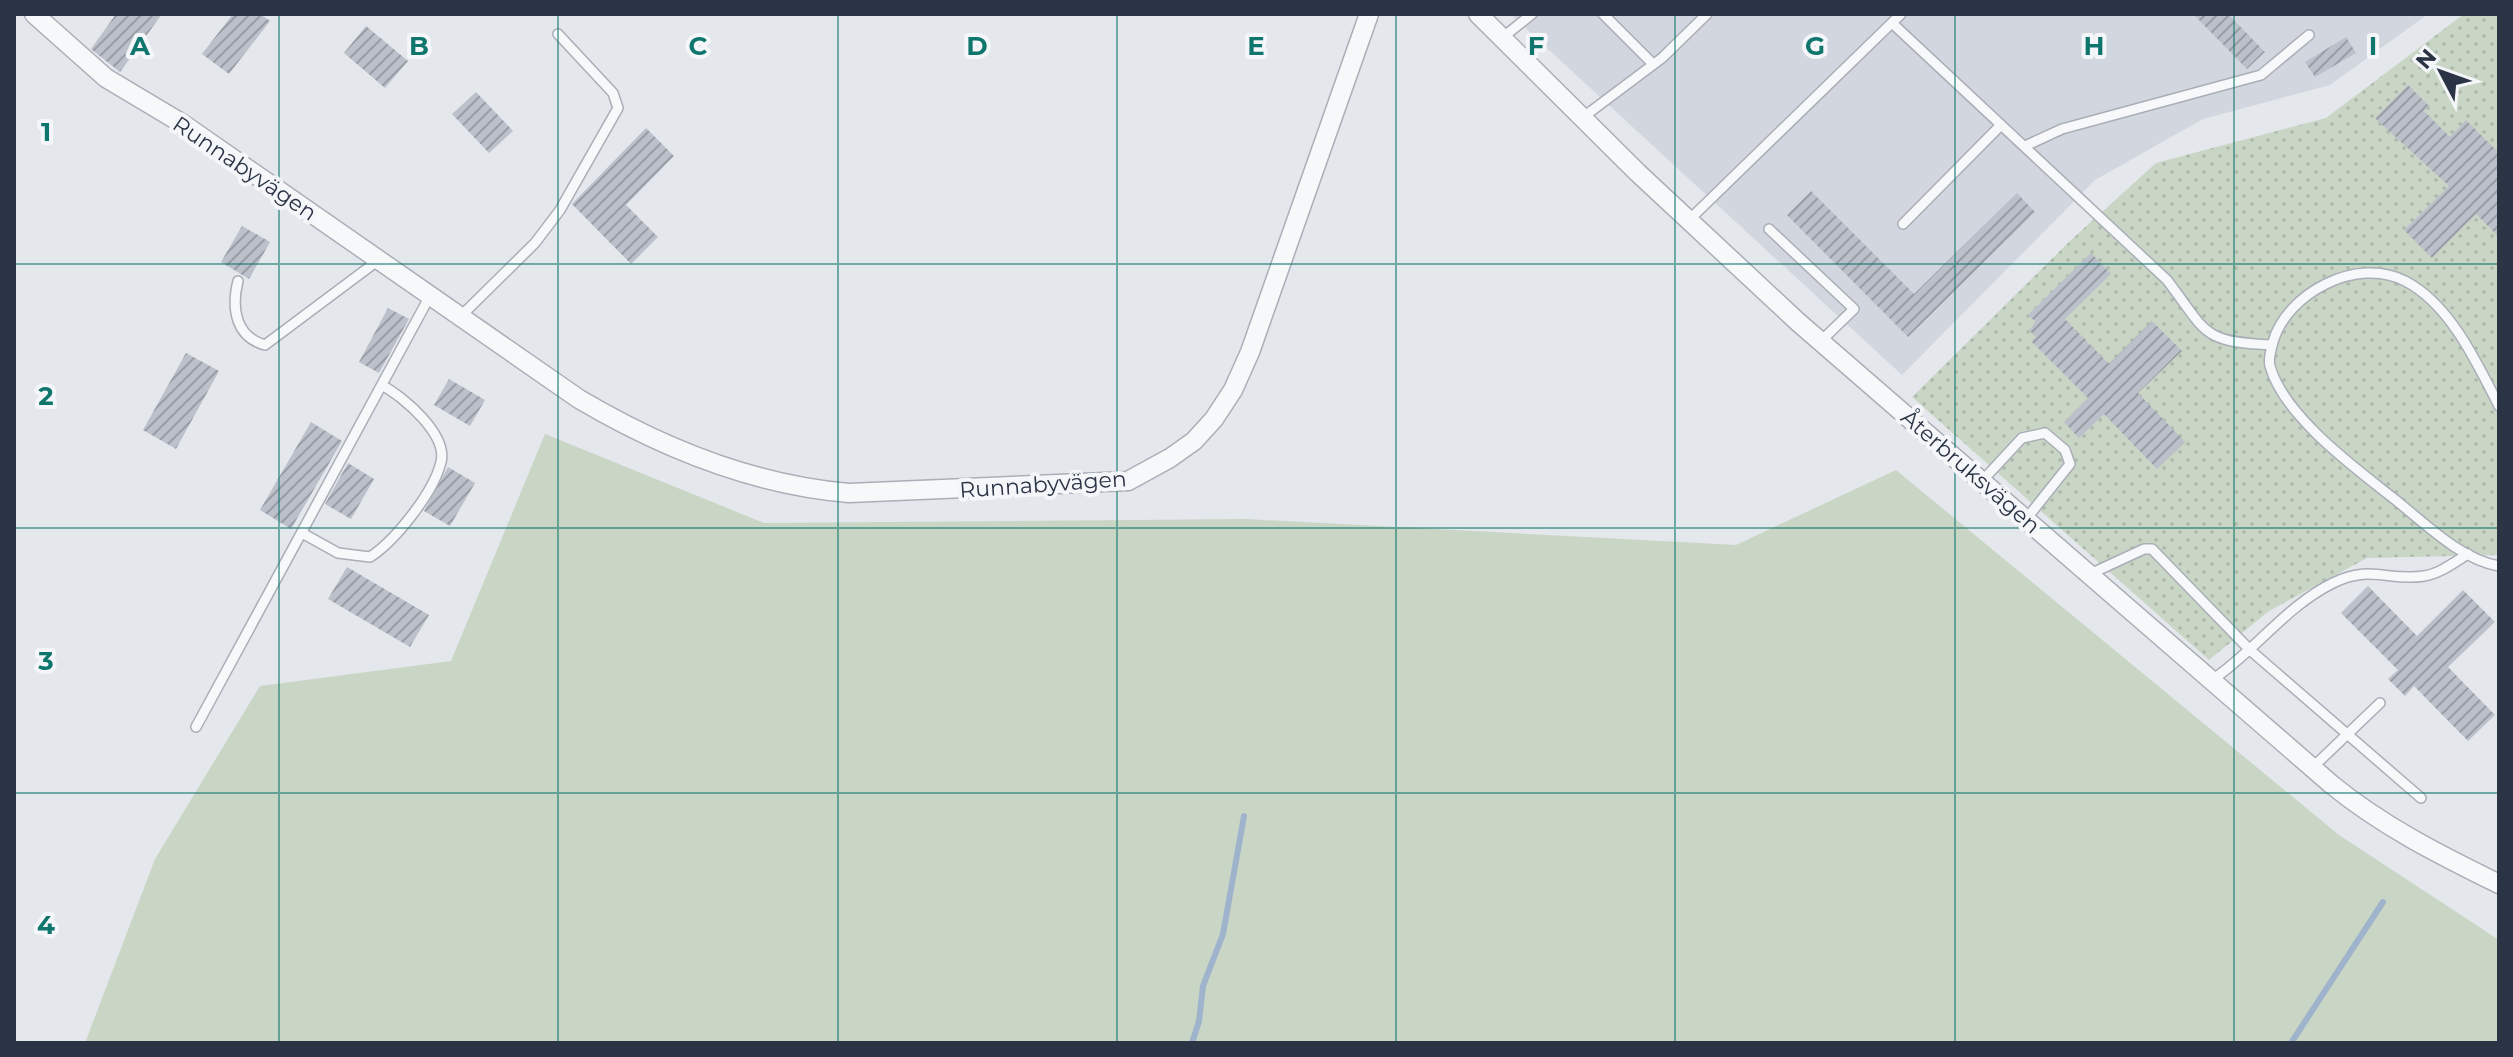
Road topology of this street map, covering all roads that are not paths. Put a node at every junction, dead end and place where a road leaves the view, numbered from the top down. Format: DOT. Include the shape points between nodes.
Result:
graph roads {
  1 [pos="34,14"];
  2 [pos="1369,14"];
  3 [pos="1478,14"];
  4 [pos="1532,14"];
  5 [pos="1603,14"];
  6 [pos="1707,14"];
  7 [pos="1901,14"];
  8 [pos="1892,23"];
  9 [pos="558,34"];
  10 [pos="2309,35"];
  11 [pos="1502,38"];
  12 [pos="1653,64"];
  13 [pos="1582,118"];
  14 [pos="2001,125"];
  15 [pos="2025,146"];
  16 [pos="1688,221"];
  17 [pos="1903,224"];
  18 [pos="1769,229"];
  19 [pos="380,259"];
  20 [pos="238,281"];
  21 [pos="431,294"];
  22 [pos="462,315"];
  23 [pos="1821,341"];
  24 [pos="2272,345"];
  25 [pos="383,386"];
  26 [pos="2499,406"];
  27 [pos="1983,480"];
  28 [pos="2027,518"];
  29 [pos="302,533"];
  30 [pos="2468,554"];
  31 [pos="2499,566"];
  32 [pos="2090,574"];
  33 [pos="2250,650"];
  34 [pos="2212,680"];
  35 [pos="2380,703"];
  36 [pos="196,727"];
  37 [pos="2347,734"];
  38 [pos="2312,768"];
  39 [pos="2421,798"];
  40 [pos="2499,884"];
  1 -- 19 [label="street, Runnabyvägen" via="106,78 183,124"];
  2 -- 22 [label="street, Runnabyvägen" via="1233,390 1194,441 1128,481 849,493 803,489 656,441 622,424"];
  3 -- 11 [label="street, Återbruksvägen"];
  4 -- 11 [label="lane"];
  5 -- 12 [label="lane"];
  6 -- 12 [label="lane"];
  7 -- 8 [label="lane"];
  8 -- 14 [label="lane"];
  8 -- 16 [label="lane"];
  9 -- 22 [label="lane" via="613,93 618,108 560,210 529,250"];
  10 -- 15 [label="lane" via="2261,75 2062,129"];
  11 -- 13 [label="street, Återbruksvägen"];
  12 -- 13 [label="lane"];
  13 -- 16 [label="street, Återbruksvägen"];
  14 -- 15 [label="lane"];
  14 -- 17 [label="lane"];
  15 -- 24 [label="lane" via="2167,280 2196,323 2236,344"];
  16 -- 23 [label="street, Återbruksvägen"];
  18 -- 23 [label="lane" via="1854,309"];
  19 -- 20 [label="lane" via="265,345 250,341 240,327 235,310"];
  19 -- 21 [label="street, Runnabyvägen"];
  21 -- 22 [label="street, Runnabyvägen"];
  21 -- 25 [label="lane"];
  23 -- 27 [label="street, Återbruksvägen"];
  24 -- 26 [label="lane" via="2278,325 2330,281 2377,273 2404,280 2427,296 2461,339"];
  24 -- 30 [label="lane" via="2269,365 2290,402 2319,436"];
  25 -- 29 [label="lane"];
  25 -- 29 [label="lane" via="409,402 440,452 441,462 414,512 370,557 338,553"];
  27 -- 28 [label="street, Återbruksvägen"];
  27 -- 28 [label="lane" via="2022,438 2045,433 2065,450 2070,464"];
  28 -- 32 [label="street, Återbruksvägen"];
  29 -- 36 [label="lane"];
  30 -- 31 [label="lane"];
  30 -- 33 [label="lane" via="2425,576 2373,571 2332,583"];
  32 -- 33 [label="lane" via="2152,549"];
  32 -- 34 [label="street, Återbruksvägen"];
  33 -- 34 [label="lane"];
  33 -- 37 [label="lane"];
  34 -- 38 [label="street, Återbruksvägen"];
  35 -- 37 [label="lane"];
  37 -- 38 [label="lane"];
  37 -- 39 [label="lane"];
  38 -- 40 [label="street, Återbruksvägen" via="2360,808"];
}
